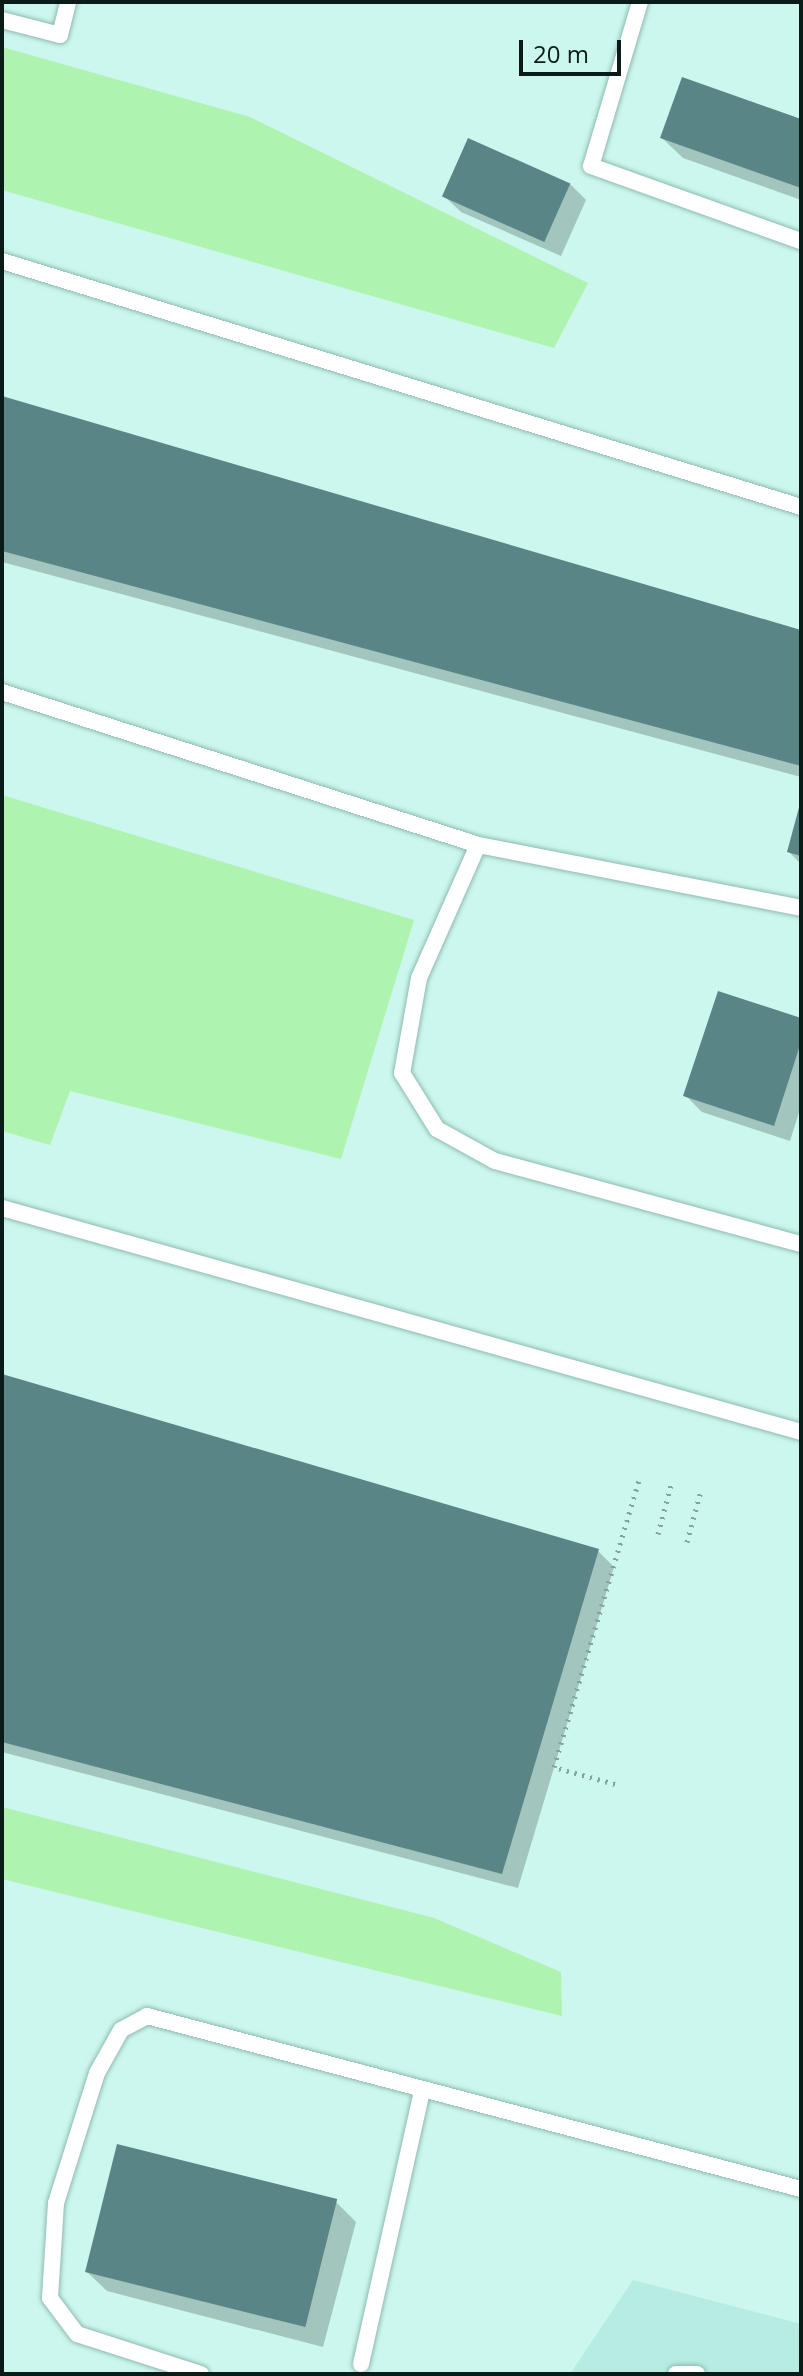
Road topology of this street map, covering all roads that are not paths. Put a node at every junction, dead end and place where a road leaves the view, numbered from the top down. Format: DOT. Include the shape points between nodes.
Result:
graph roads {
  1 [pos="68,2"];
  2 [pos="640,2"];
  3 [pos="2,20"];
  4 [pos="801,241"];
  5 [pos="2,261"];
  6 [pos="801,507"];
  7 [pos="2,692"];
  8 [pos="478,845"];
  9 [pos="801,908"];
  10 [pos="2,1208"];
  11 [pos="801,1244"];
  12 [pos="801,1432"];
  13 [pos="422,2090"];
  14 [pos="801,2189"];
  15 [pos="361,2364"];
  16 [pos="201,2374"];
  17 [pos="676,2374"];
  18 [pos="697,2374"];
  1 -- 3 [label="lane" via="60,35"];
  2 -- 4 [label="lane" via="591,166"];
  5 -- 6 [label="lane"];
  7 -- 8 [label="lane"];
  8 -- 9 [label="lane"];
  8 -- 11 [label="lane" via="419,978 402,1073 437,1129 495,1161"];
  10 -- 12 [label="lane"];
  13 -- 14 [label="lane"];
  13 -- 15 [label="lane"];
  13 -- 16 [label="lane" via="147,2016 121,2030 97,2073 56,2203 50,2298 77,2334"];
  17 -- 18 [label="lane"];
}
